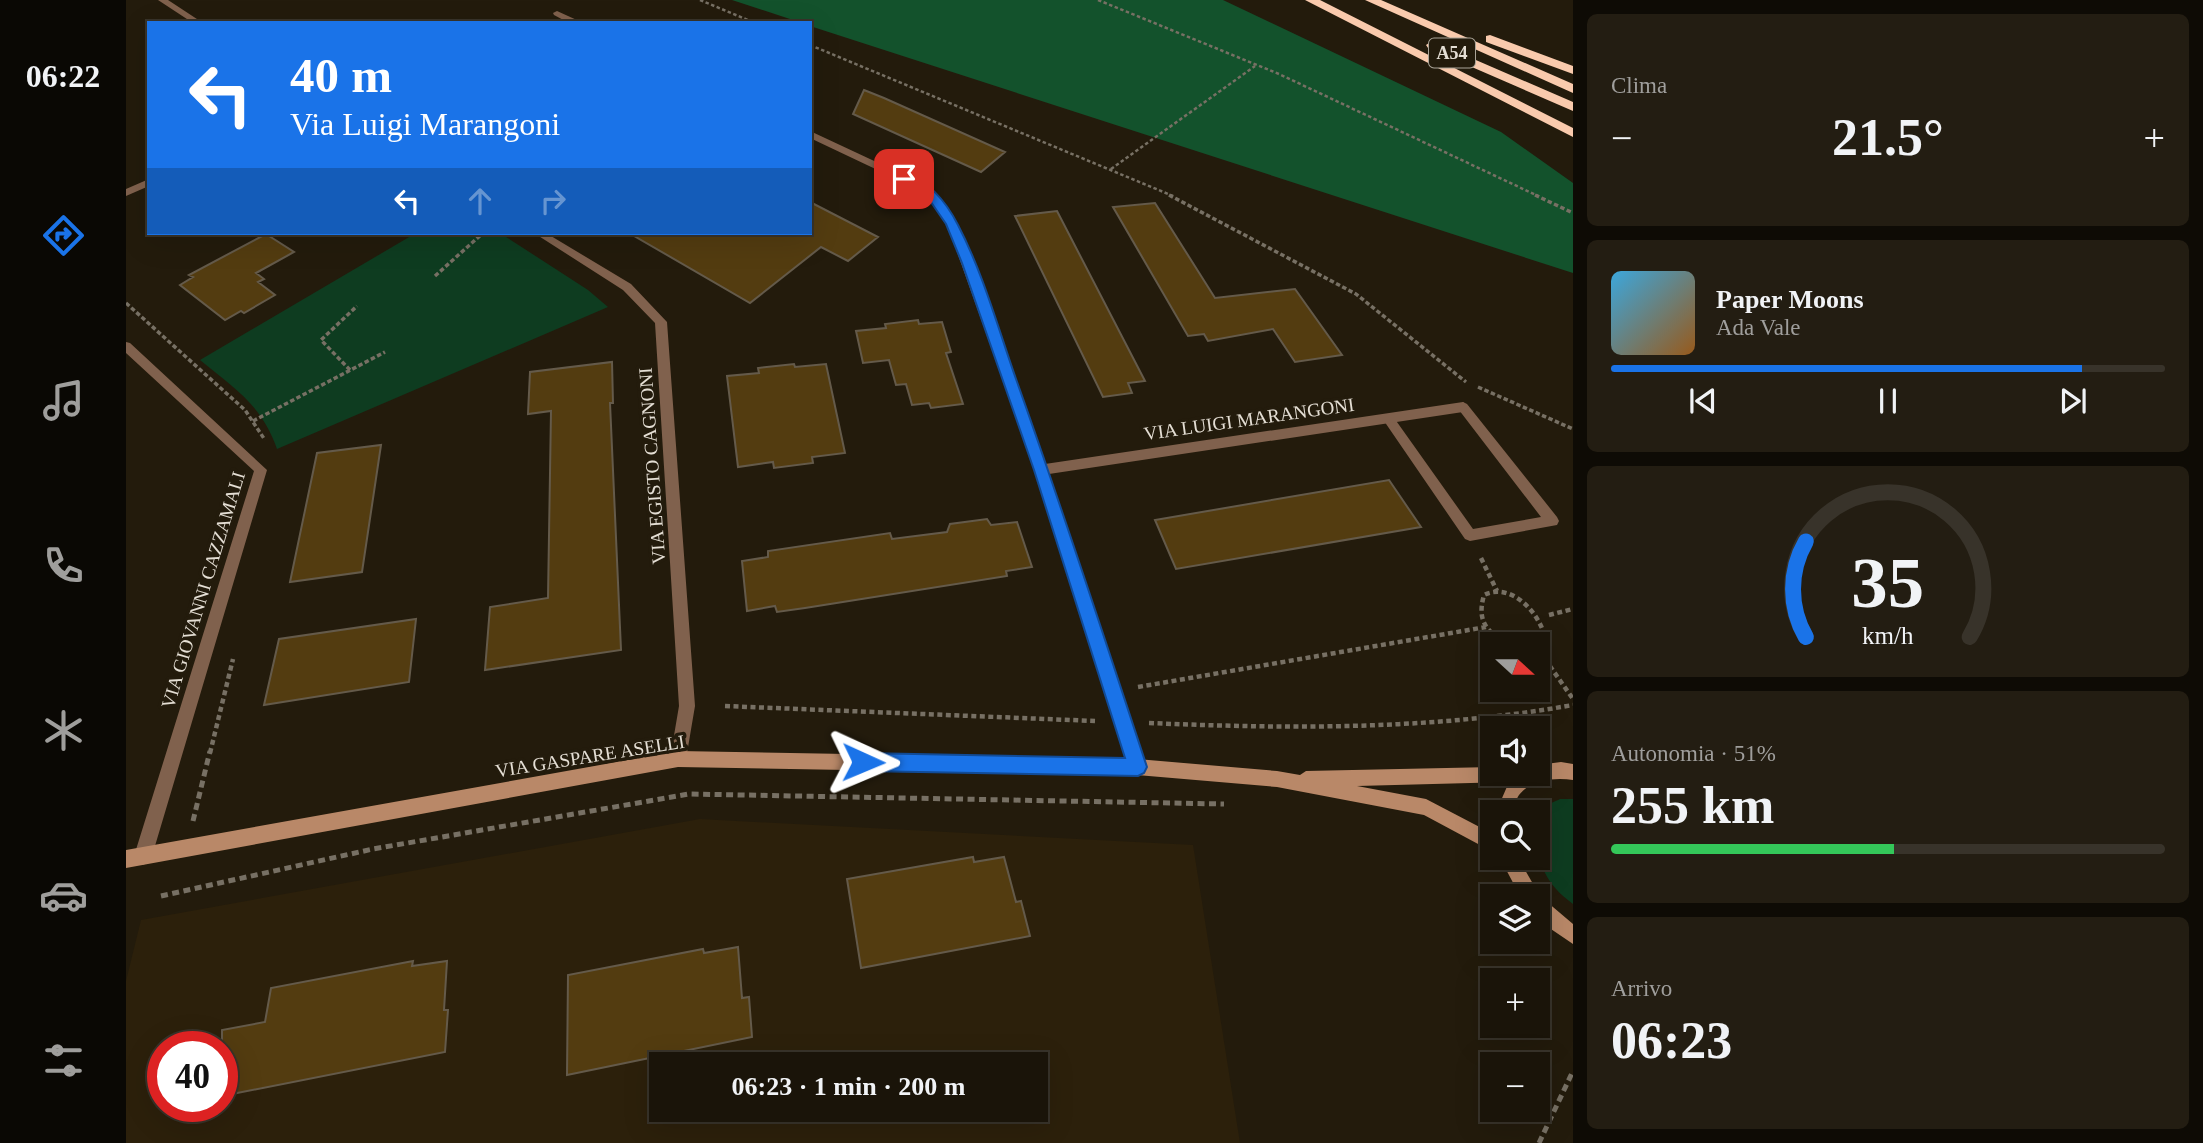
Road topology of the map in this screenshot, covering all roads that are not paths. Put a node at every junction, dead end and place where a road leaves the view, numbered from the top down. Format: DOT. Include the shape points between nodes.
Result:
graph roads {
  1 [pos="162,0"];
  2 [pos="1311,0"];
  3 [pos="1331,0"];
  4 [pos="1371,0"];
  5 [pos="1389,0"];
  6 [pos="556,13"];
  7 [pos="196,21"];
  8 [pos="572,21"];
  9 [pos="1573,70"];
  10 [pos="1573,89"];
  11 [pos="1573,107"];
  12 [pos="1573,133"];
  13 [pos="812,135"];
  14 [pos="147,184"];
  15 [pos="126,193"];
  16 [pos="542,235"];
  17 [pos="126,346"];
  18 [pos="1388,418"];
  19 [pos="1041,470"];
  20 [pos="678,759"];
  21 [pos="1138,767"];
  22 [pos="1550,771"];
  23 [pos="1573,772"];
  24 [pos="1480,775"];
  25 [pos="1277,779"];
  26 [pos="1480,836"];
  27 [pos="135,858"];
  28 [pos="1550,918"];
  29 [pos="1573,935"];
  1 -- 7 [label="street"];
  2 -- 12 [label="highway"];
  3 -- 11 [label="highway, A54"];
  4 -- 10 [label="highway, A54"];
  5 -- 9 [label="highway"];
  6 -- 8 [label="street"];
  13 -- 19 [label="street" via="928,190 952,224"];
  14 -- 15 [label="street"];
  16 -- 20 [label="street, VIA EGISTO CAGNONI" via="627,287 661,322 687,706"];
  17 -- 27 [label="street, VIA GIOVANNI CAZZAMALI" via="261,470"];
  18 -- 18 [label="street, VIA LUIGI MARANGONI" via="1463,407 1552,521 1470,535"];
  18 -- 19 [label="street, VIA LUIGI MARANGONI"];
  19 -- 21 [label="street"];
  20 -- 21 [label="street, VIA GASPARE ASELLI"];
  20 -- 27 [label="street, VIA GASPARE ASELLI"];
  21 -- 25 [label="street, VIA GASPARE ASELLI"];
  22 -- 23 [label="street"];
  24 -- 25 [label="street, VIA GASPARE ASELLI"];
  25 -- 26 [label="street, VIA GASPARE ASELLI" via="1426,807"];
  28 -- 29 [label="street"];
}
